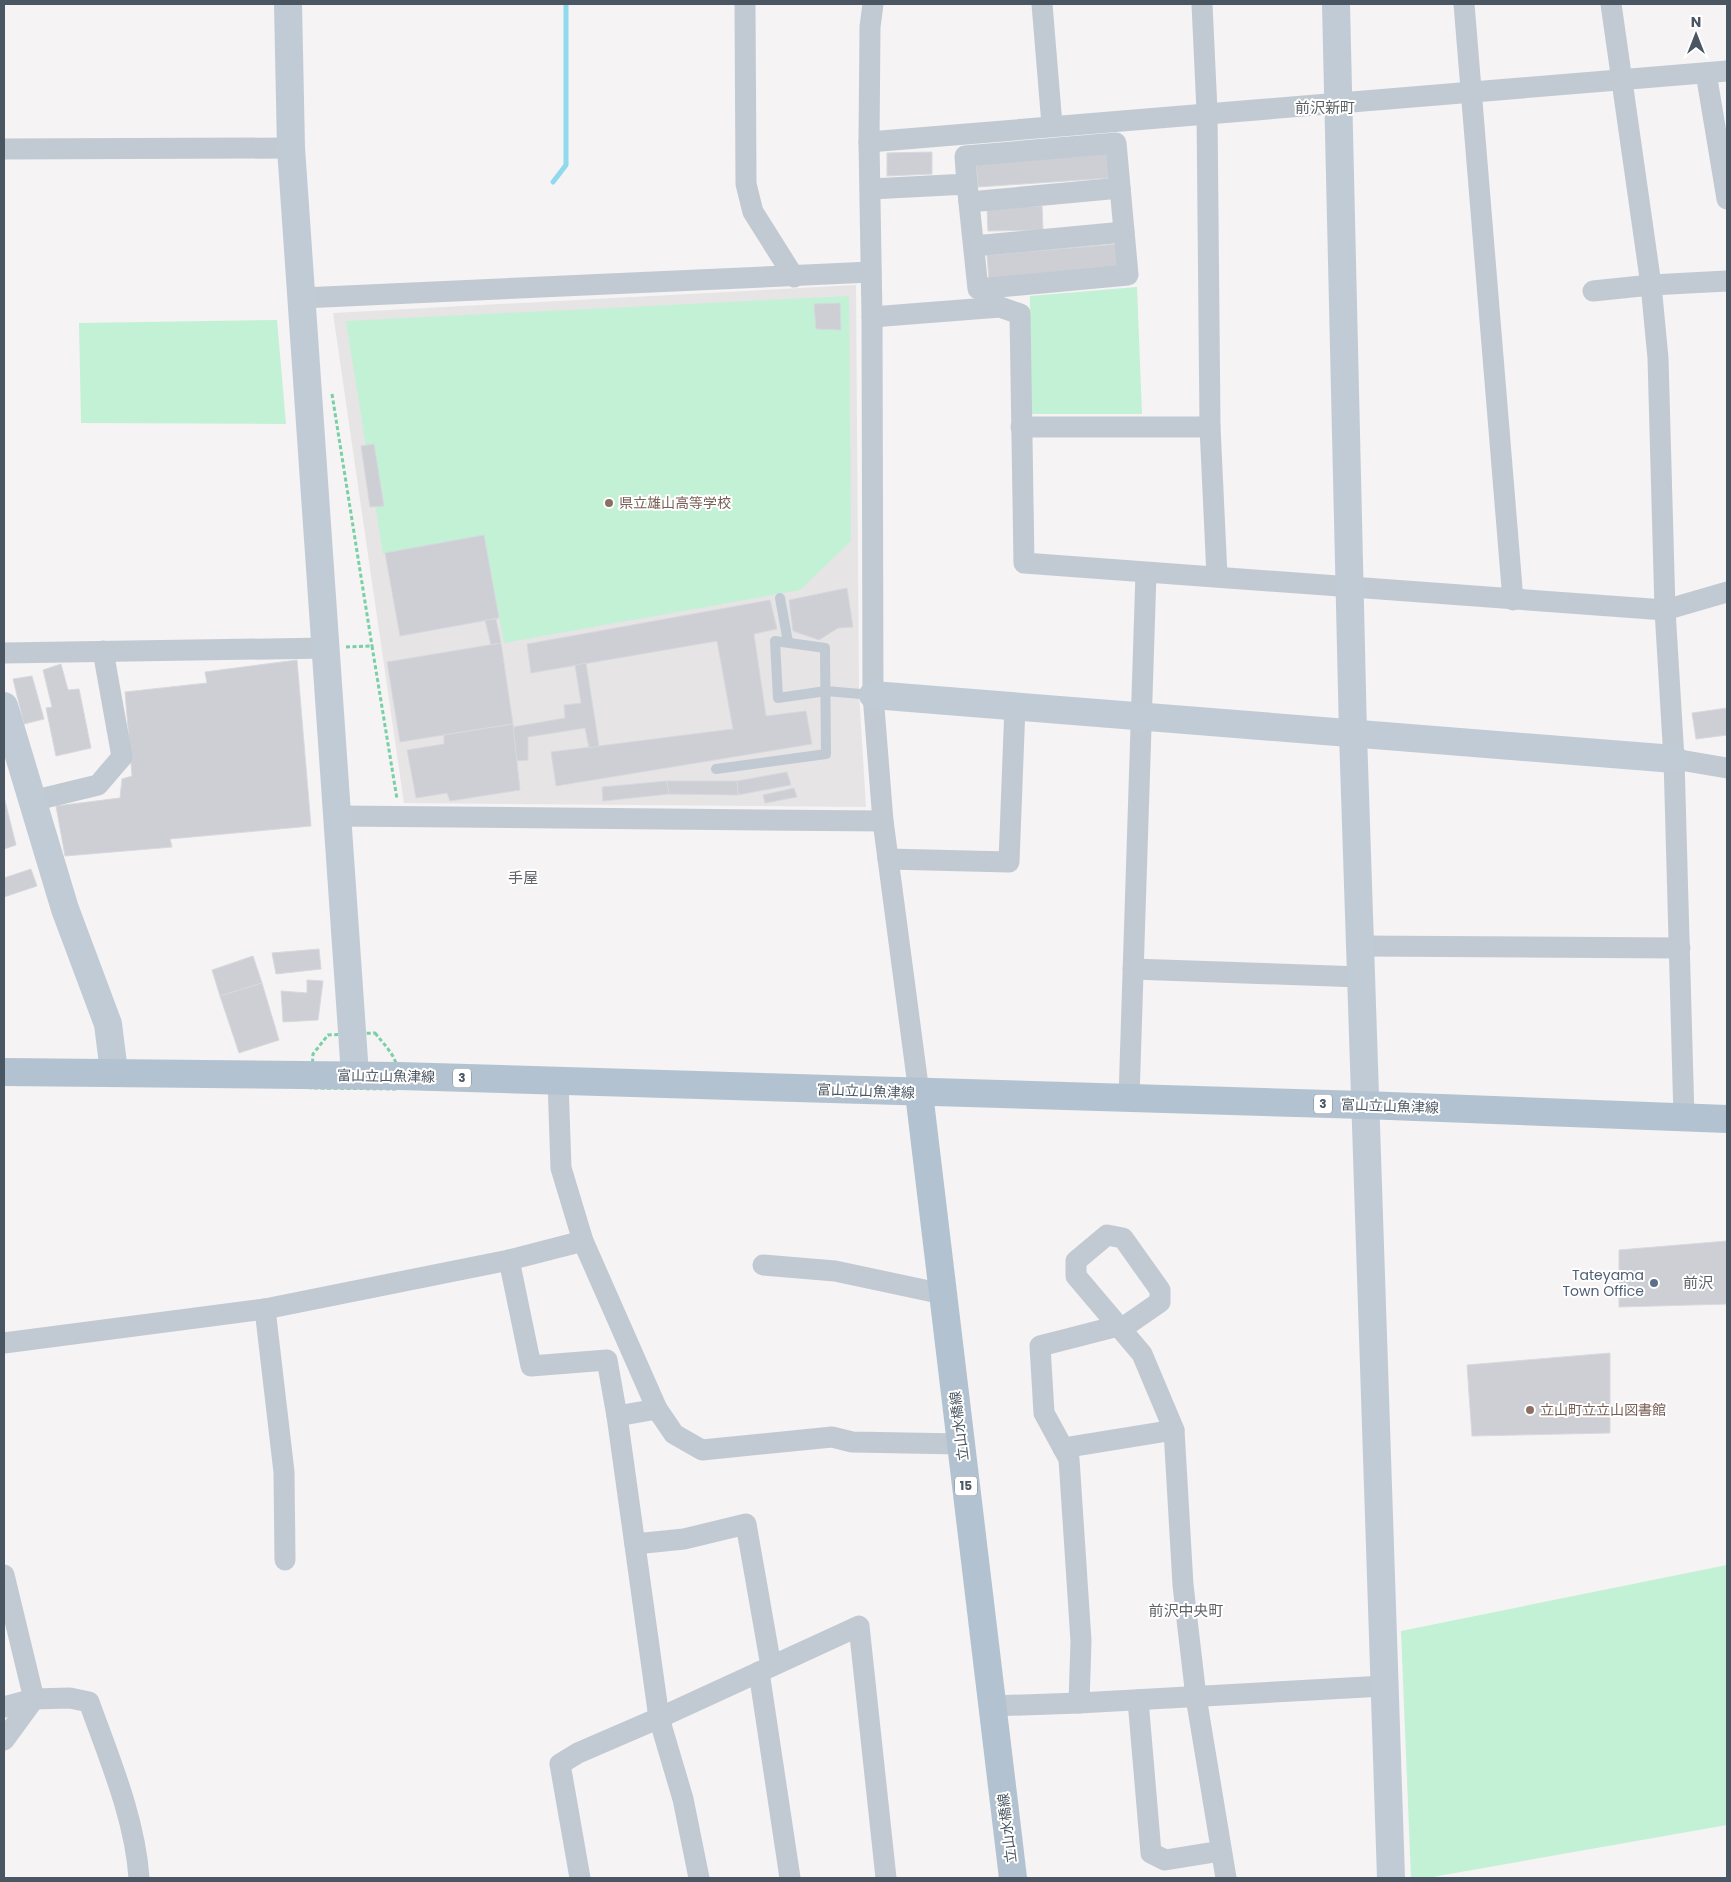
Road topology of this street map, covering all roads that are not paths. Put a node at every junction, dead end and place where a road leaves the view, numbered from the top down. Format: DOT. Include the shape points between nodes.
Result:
graph roads {
  1 [pos="288,4"];
  2 [pos="745,4"];
  3 [pos="873,4"];
  4 [pos="1042,4"];
  5 [pos="1202,4"];
  6 [pos="1336,4"];
  7 [pos="1464,4"];
  8 [pos="1611,4"];
  9 [pos="1727,71"];
  10 [pos="1706,73"];
  11 [pos="1622,79"];
  12 [pos="1471,91"];
  13 [pos="1339,103"];
  14 [pos="1207,111"];
  15 [pos="1052,125"];
  16 [pos="869,142"];
  17 [pos="291,148"];
  18 [pos="4,149"];
  19 [pos="1120,188"];
  20 [pos="871,189"];
  21 [pos="968,193"];
  22 [pos="1727,197"];
  23 [pos="1124,232"];
  24 [pos="974,246"];
  25 [pos="872,272"];
  26 [pos="794,277"];
  27 [pos="1727,281"];
  28 [pos="1651,285"];
  29 [pos="1593,291"];
  30 [pos="302,298"];
  31 [pos="872,317"];
  32 [pos="1021,426"];
  33 [pos="1210,427"];
  34 [pos="1146,573"];
  35 [pos="1217,576"];
  36 [pos="1350,587"];
  37 [pos="1727,592"];
  38 [pos="780,598"];
  39 [pos="1513,600"];
  40 [pos="1665,610"];
  41 [pos="788,642"];
  42 [pos="334,648"];
  43 [pos="103,651"];
  44 [pos="4,652"];
  45 [pos="826,691"];
  46 [pos="873,695"];
  47 [pos="4,706"];
  48 [pos="1015,706"];
  49 [pos="1141,717"];
  50 [pos="1353,734"];
  51 [pos="1674,759"];
  52 [pos="1727,768"];
  53 [pos="716,769"];
  54 [pos="32,800"];
  55 [pos="337,816"];
  56 [pos="883,820"];
  57 [pos="888,859"];
  58 [pos="1360,946"];
  59 [pos="1680,948"];
  60 [pos="1133,969"];
  61 [pos="1361,977"];
  62 [pos="4,1072"];
  63 [pos="114,1072"];
  64 [pos="356,1075"];
  65 [pos="558,1081"];
  66 [pos="919,1093"];
  67 [pos="1128,1098"];
  68 [pos="1364,1105"];
  69 [pos="1684,1118"];
  70 [pos="1727,1119"];
  71 [pos="583,1241"];
  72 [pos="509,1260"];
  73 [pos="763,1265"];
  74 [pos="943,1294"];
  75 [pos="265,1309"];
  76 [pos="4,1343"];
  77 [pos="657,1409"];
  78 [pos="618,1416"];
  79 [pos="1174,1430"];
  80 [pos="961,1444"];
  81 [pos="1063,1448"];
  82 [pos="635,1544"];
  83 [pos="285,1560"];
  84 [pos="4,1575"];
  85 [pos="765,1669"];
  86 [pos="1384,1686"];
  87 [pos="1196,1697"];
  88 [pos="34,1699"];
  89 [pos="1138,1700"];
  90 [pos="1079,1703"];
  91 [pos="992,1706"];
  92 [pos="4,1707"];
  93 [pos="659,1718"];
  94 [pos="4,1740"];
  95 [pos="1221,1851"];
  96 [pos="139,1878"];
  97 [pos="580,1878"];
  98 [pos="699,1878"];
  99 [pos="790,1878"];
  100 [pos="886,1878"];
  101 [pos="1013,1878"];
  102 [pos="1226,1878"];
  103 [pos="1391,1878"];
  1 -- 17 [label="street"];
  2 -- 26 [label="street" via="746,184 753,212"];
  3 -- 16 [label="street"];
  4 -- 15 [label="street"];
  5 -- 14 [label="street"];
  6 -- 13 [label="street"];
  7 -- 12 [label="street"];
  8 -- 11 [label="street"];
  9 -- 10 [label="street"];
  10 -- 11 [label="street"];
  10 -- 22 [label="street"];
  11 -- 12 [label="street"];
  11 -- 28 [label="street"];
  12 -- 13 [label="street"];
  12 -- 39 [label="street"];
  13 -- 14 [label="street"];
  13 -- 36 [label="street"];
  14 -- 15 [label="street"];
  14 -- 33 [label="street"];
  15 -- 16 [label="street"];
  16 -- 20 [label="street"];
  17 -- 18 [label="street"];
  17 -- 30 [label="street"];
  19 -- 21 [label="street"];
  19 -- 21 [label="street" via="1116,143 966,156"];
  19 -- 23 [label="street"];
  20 -- 21 [label="street"];
  20 -- 25 [label="street"];
  21 -- 24 [label="street"];
  23 -- 24 [label="street"];
  23 -- 24 [label="street" via="1128,275 978,289"];
  25 -- 26 [label="street"];
  25 -- 31 [label="street"];
  26 -- 30 [label="street"];
  27 -- 28 [label="street"];
  28 -- 29 [label="street"];
  28 -- 40 [label="street" via="1658,358"];
  30 -- 42 [label="street"];
  31 -- 32 [label="street" via="1000,307 1020,314"];
  31 -- 46 [label="street"];
  32 -- 33 [label="street"];
  32 -- 34 [label="street" via="1024,563"];
  33 -- 35 [label="street"];
  34 -- 35 [label="street"];
  34 -- 49 [label="street"];
  35 -- 36 [label="street"];
  36 -- 39 [label="street"];
  36 -- 50 [label="street"];
  37 -- 40 [label="street"];
  38 -- 41 [label="lane"];
  39 -- 40 [label="street"];
  40 -- 51 [label="street"];
  41 -- 45 [label="lane" via="825,648"];
  41 -- 45 [label="lane" via="775,641 778,698"];
  42 -- 43 [label="street"];
  42 -- 55 [label="street"];
  43 -- 44 [label="street"];
  43 -- 54 [label="street" via="122,757 98,785"];
  45 -- 46 [label="lane"];
  45 -- 53 [label="lane" via="826,754"];
  46 -- 48 [label="street"];
  46 -- 56 [label="street"];
  47 -- 54 [label="street"];
  48 -- 49 [label="street"];
  48 -- 57 [label="street" via="1009,862"];
  49 -- 50 [label="street"];
  49 -- 60 [label="street"];
  50 -- 51 [label="street"];
  50 -- 58 [label="street"];
  51 -- 52 [label="street"];
  51 -- 59 [label="street"];
  54 -- 63 [label="street" via="64,909 108,1024"];
  55 -- 56 [label="street"];
  55 -- 64 [label="street"];
  56 -- 57 [label="street"];
  57 -- 66 [label="street"];
  58 -- 59 [label="street"];
  58 -- 61 [label="street"];
  59 -- 69 [label="street"];
  60 -- 61 [label="street"];
  60 -- 67 [label="street"];
  61 -- 68 [label="street"];
  62 -- 63 [label="main road, 富山立山魚津線 / 3"];
  63 -- 64 [label="main road, 富山立山魚津線 / 3"];
  64 -- 65 [label="main road, 富山立山魚津線 / 3"];
  65 -- 66 [label="main road, 富山立山魚津線 / 3"];
  65 -- 71 [label="street" via="561,1168"];
  66 -- 67 [label="main road, 富山立山魚津線 / 3"];
  66 -- 74 [label="main road, 立山水橋線 / 15"];
  67 -- 68 [label="main road, 富山立山魚津線 / 3"];
  68 -- 69 [label="main road, 富山立山魚津線 / 3"];
  68 -- 86 [label="street"];
  69 -- 70 [label="main road, 富山立山魚津線 / 3"];
  71 -- 72 [label="street"];
  71 -- 77 [label="street"];
  72 -- 75 [label="street"];
  72 -- 78 [label="street" via="531,1366 607,1360"];
  73 -- 74 [label="street" via="835,1271"];
  74 -- 80 [label="main road, 立山水橋線 / 15"];
  75 -- 76 [label="street"];
  75 -- 83 [label="street" via="284,1472"];
  77 -- 78 [label="street"];
  77 -- 80 [label="street" via="674,1434 702,1450 832,1437 852,1442"];
  78 -- 82 [label="street"];
  79 -- 81 [label="street"];
  79 -- 81 [label="street" via="1142,1354 1120,1328 1040,1346 1044,1412"];
  79 -- 87 [label="street" via="1182,1585"];
  80 -- 91 [label="main road, 立山水橋線 / 15"];
  81 -- 90 [label="street" via="1069,1459 1081,1641"];
  82 -- 85 [label="street" via="684,1539 746,1524"];
  82 -- 93 [label="street"];
  84 -- 88 [label="street"];
  85 -- 93 [label="street"];
  85 -- 99 [label="street"];
  85 -- 100 [label="street" via="859,1626"];
  86 -- 87 [label="street"];
  86 -- 103 [label="street"];
  87 -- 89 [label="street"];
  87 -- 95 [label="street"];
  88 -- 92 [label="street"];
  88 -- 94 [label="street"];
  88 -- 96 [label="street" via="70,1698 89,1702 120,1787"];
  89 -- 90 [label="street"];
  89 -- 95 [label="street" via="1151,1853 1165,1860"];
  90 -- 91 [label="street"];
  91 -- 101 [label="main road, 立山水橋線 / 15"];
  93 -- 97 [label="street" via="578,1752 560,1764"];
  93 -- 98 [label="street" via="683,1799"];
  95 -- 102 [label="street"];
}
